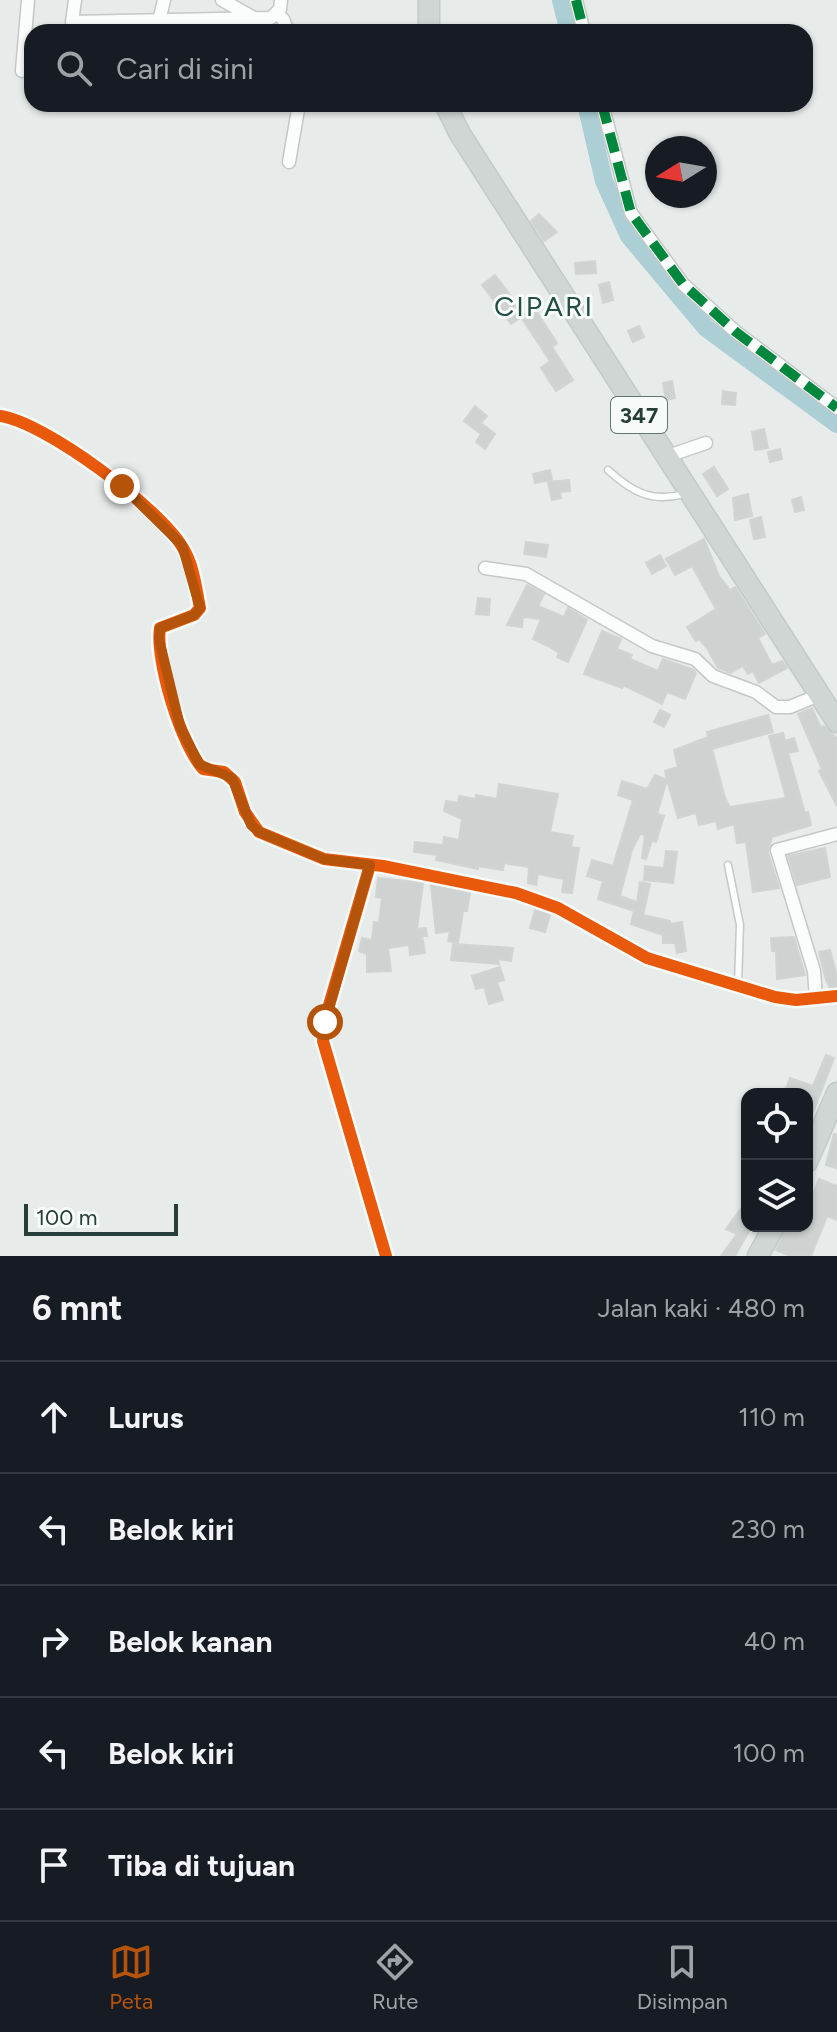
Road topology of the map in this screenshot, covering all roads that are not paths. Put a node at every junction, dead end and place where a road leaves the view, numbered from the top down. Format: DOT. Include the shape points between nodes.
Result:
graph roads {
  1 [pos="28,0"];
  2 [pos="75,0"];
  3 [pos="164,0"];
  4 [pos="222,0"];
  5 [pos="281,0"];
  6 [pos="429,0"];
  7 [pos="576,0"];
  8 [pos="277,14"];
  9 [pos="256,19"];
  10 [pos="159,21"];
  11 [pos="26,24"];
  12 [pos="73,24"];
  13 [pos="116,24"];
  14 [pos="285,24"];
  15 [pos="429,24"];
  16 [pos="582,24"];
  17 [pos="24,47"];
  18 [pos="22,71"];
  19 [pos="298,112"];
  20 [pos="449,112"];
  21 [pos="604,112"];
  22 [pos="289,162"];
  23 [pos="837,408"];
  24 [pos="0,416"];
  25 [pos="706,443"];
  26 [pos="665,457"];
  27 [pos="608,470"];
  28 [pos="688,493"];
  29 [pos="485,568"];
  30 [pos="819,695"];
  31 [pos="837,722"];
  32 [pos="837,834"];
  33 [pos="370,865"];
  34 [pos="728,865"];
  35 [pos="738,984"];
  36 [pos="837,996"];
  37 [pos="816,998"];
  38 [pos="837,1093"];
  39 [pos="808,1160"];
  40 [pos="771,1232"];
  41 [pos="386,1256"];
  42 [pos="758,1256"];
  1 -- 11 [label="street"];
  2 -- 12 [label="street"];
  3 -- 10 [label="street"];
  4 -- 9 [label="street"];
  5 -- 8 [label="street"];
  6 -- 15 [label="main road"];
  7 -- 16 [label="street"];
  8 -- 9 [label="street"];
  8 -- 14 [label="street"];
  9 -- 10 [label="street"];
  10 -- 13 [label="street"];
  17 -- 18 [label="street"];
  19 -- 22 [label="street"];
  20 -- 26 [label="main road, 347"];
  21 -- 23 [label="street" via="631,213 683,284 736,332"];
  24 -- 33 [label="street" via="35,426 122,486 182,545 200,608 160,628 159,639 180,726 199,764 232,778 251,825 259,832 324,859"];
  25 -- 26 [label="street"];
  26 -- 28 [label="main road, 347"];
  27 -- 28 [label="lane" via="654,499"];
  28 -- 30 [label="main road, 347"];
  29 -- 30 [label="street" via="526,574 652,646 695,659 713,676 756,692 776,707"];
  30 -- 31 [label="main road, 347"];
  32 -- 37 [label="street" via="777,850 814,971"];
  33 -- 35 [label="street" via="516,893 558,908 647,958"];
  33 -- 41 [label="street" via="323,1041"];
  34 -- 35 [label="lane" via="740,925"];
  35 -- 37 [label="street" via="786,1000"];
  36 -- 37 [label="street"];
  38 -- 39 [label="main road"];
  40 -- 42 [label="main road"];
}
